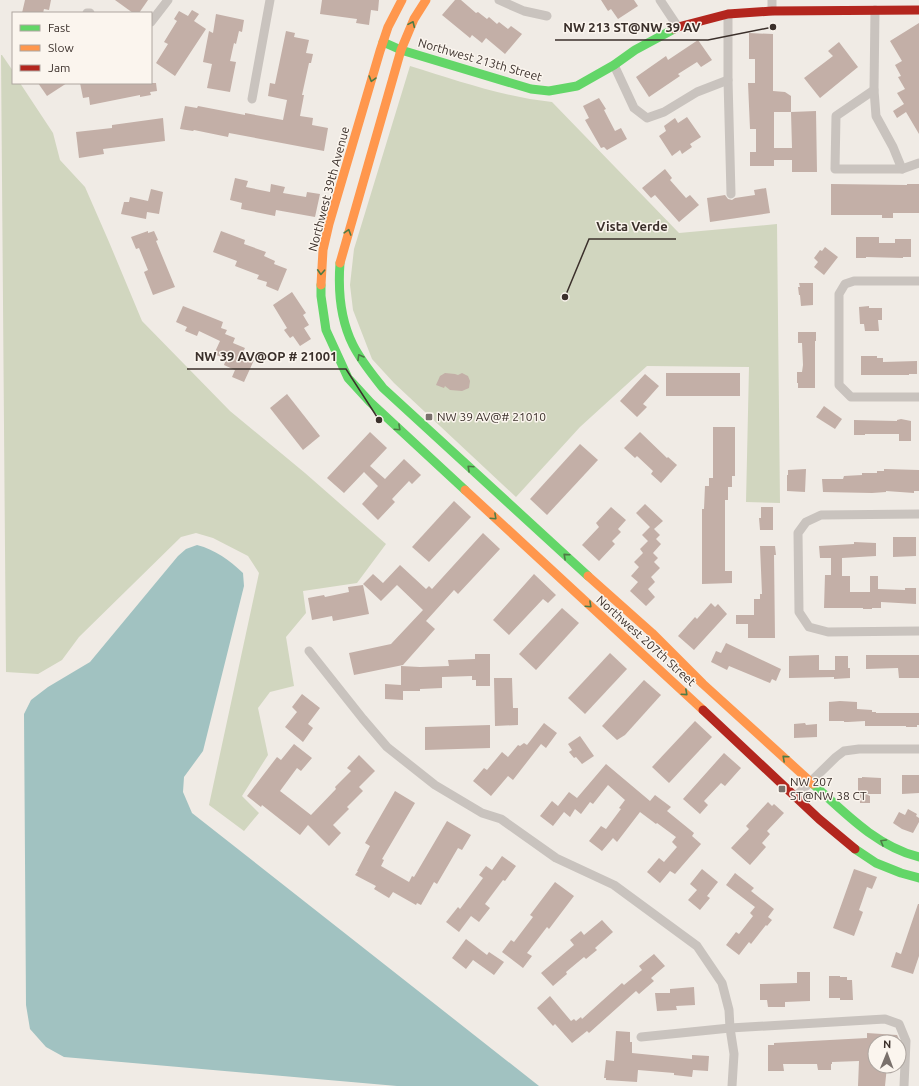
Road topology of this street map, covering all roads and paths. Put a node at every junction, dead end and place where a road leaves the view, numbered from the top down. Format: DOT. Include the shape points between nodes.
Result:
graph roads {
  1 [pos="168,0"];
  2 [pos="270,0"];
  3 [pos="402,0"];
  4 [pos="426,0"];
  5 [pos="499,0"];
  6 [pos="660,0"];
  7 [pos="772,0"];
  8 [pos="875,10"];
  9 [pos="919,10"];
  10 [pos="772,11"];
  11 [pos="728,14"];
  12 [pos="547,16"];
  13 [pos="152,21"];
  14 [pos="678,27"];
  15 [pos="383,42"];
  16 [pos="401,50"];
  17 [pos="614,65"];
  18 [pos="728,80"];
  19 [pos="874,90"];
  20 [pos="252,99"];
  21 [pos="919,163"];
  22 [pos="902,169"];
  23 [pos="731,194"];
  24 [pos="919,281"];
  25 [pos="919,397"];
  26 [pos="370,402"];
  27 [pos="919,514"];
  28 [pos="919,631"];
  29 [pos="309,651"];
  30 [pos="919,749"];
  31 [pos="811,781"];
  32 [pos="795,797"];
  33 [pos="919,857"];
  34 [pos="919,878"];
  35 [pos="730,1028"];
  36 [pos="641,1037"];
  37 [pos="732,1086"];
  38 [pos="904,1086"];
  1 -- 13 [label="street"];
  2 -- 20 [label="street"];
  3 -- 15 [label="street, Northwest 39th Avenue"];
  16 -- 4 [label="street, one-way" via="414,19"];
  5 -- 12 [label="street" via="524,11"];
  6 -- 14 [label="street"];
  7 -- 10 [label="street"];
  8 -- 9 [label="street, Northwest 213th Street"];
  8 -- 10 [label="street, Northwest 213th Street"];
  8 -- 19 [label="street"];
  10 -- 11 [label="street, Northwest 213th Street"];
  11 -- 14 [label="street, Northwest 213th Street"];
  11 -- 18 [label="street"];
  14 -- 17 [label="street, Northwest 213th Street" via="635,50"];
  15 -- 16 [label="street, Northwest 213th Street"];
  15 -- 26 [label="street, Northwest 39th Avenue, one-way" via="329,224 321,270 321,296 326,330 348,378"];
  16 -- 17 [label="street, Northwest 213th Street" via="532,89 549,91 576,86"];
  31 -- 16 [label="street, Northwest 207th Street, one-way" via="383,388 353,343 340,296 340,267"];
  17 -- 18 [label="street" via="634,108 647,118 664,112 697,92"];
  18 -- 23 [label="street"];
  19 -- 22 [label="street" via="876,116"];
  19 -- 22 [label="street" via="836,116 835,169"];
  21 -- 22 [label="street"];
  24 -- 25 [label="street" via="854,281 845,284 838,294 839,385 851,397"];
  26 -- 32 [label="street, Northwest 207th Street, one-way"];
  27 -- 28 [label="street" via="820,515 806,522 798,533 799,612 809,627 828,632"];
  29 -- 35 [label="street" via="388,746 435,785 482,813 501,819 556,858 614,885 697,946 722,983 729,1010"];
  30 -- 31 [label="street" via="844,751"];
  31 -- 32 [label="street"];
  33 -- 31 [label="street, Northwest 207th Street, one-way" via="907,854 865,831"];
  32 -- 34 [label="street, Northwest 207th Street" via="847,843 876,863"];
  35 -- 36 [label="street"];
  35 -- 37 [label="street" via="734,1054"];
  35 -- 38 [label="street" via="885,1019 900,1024 906,1042"];
}
